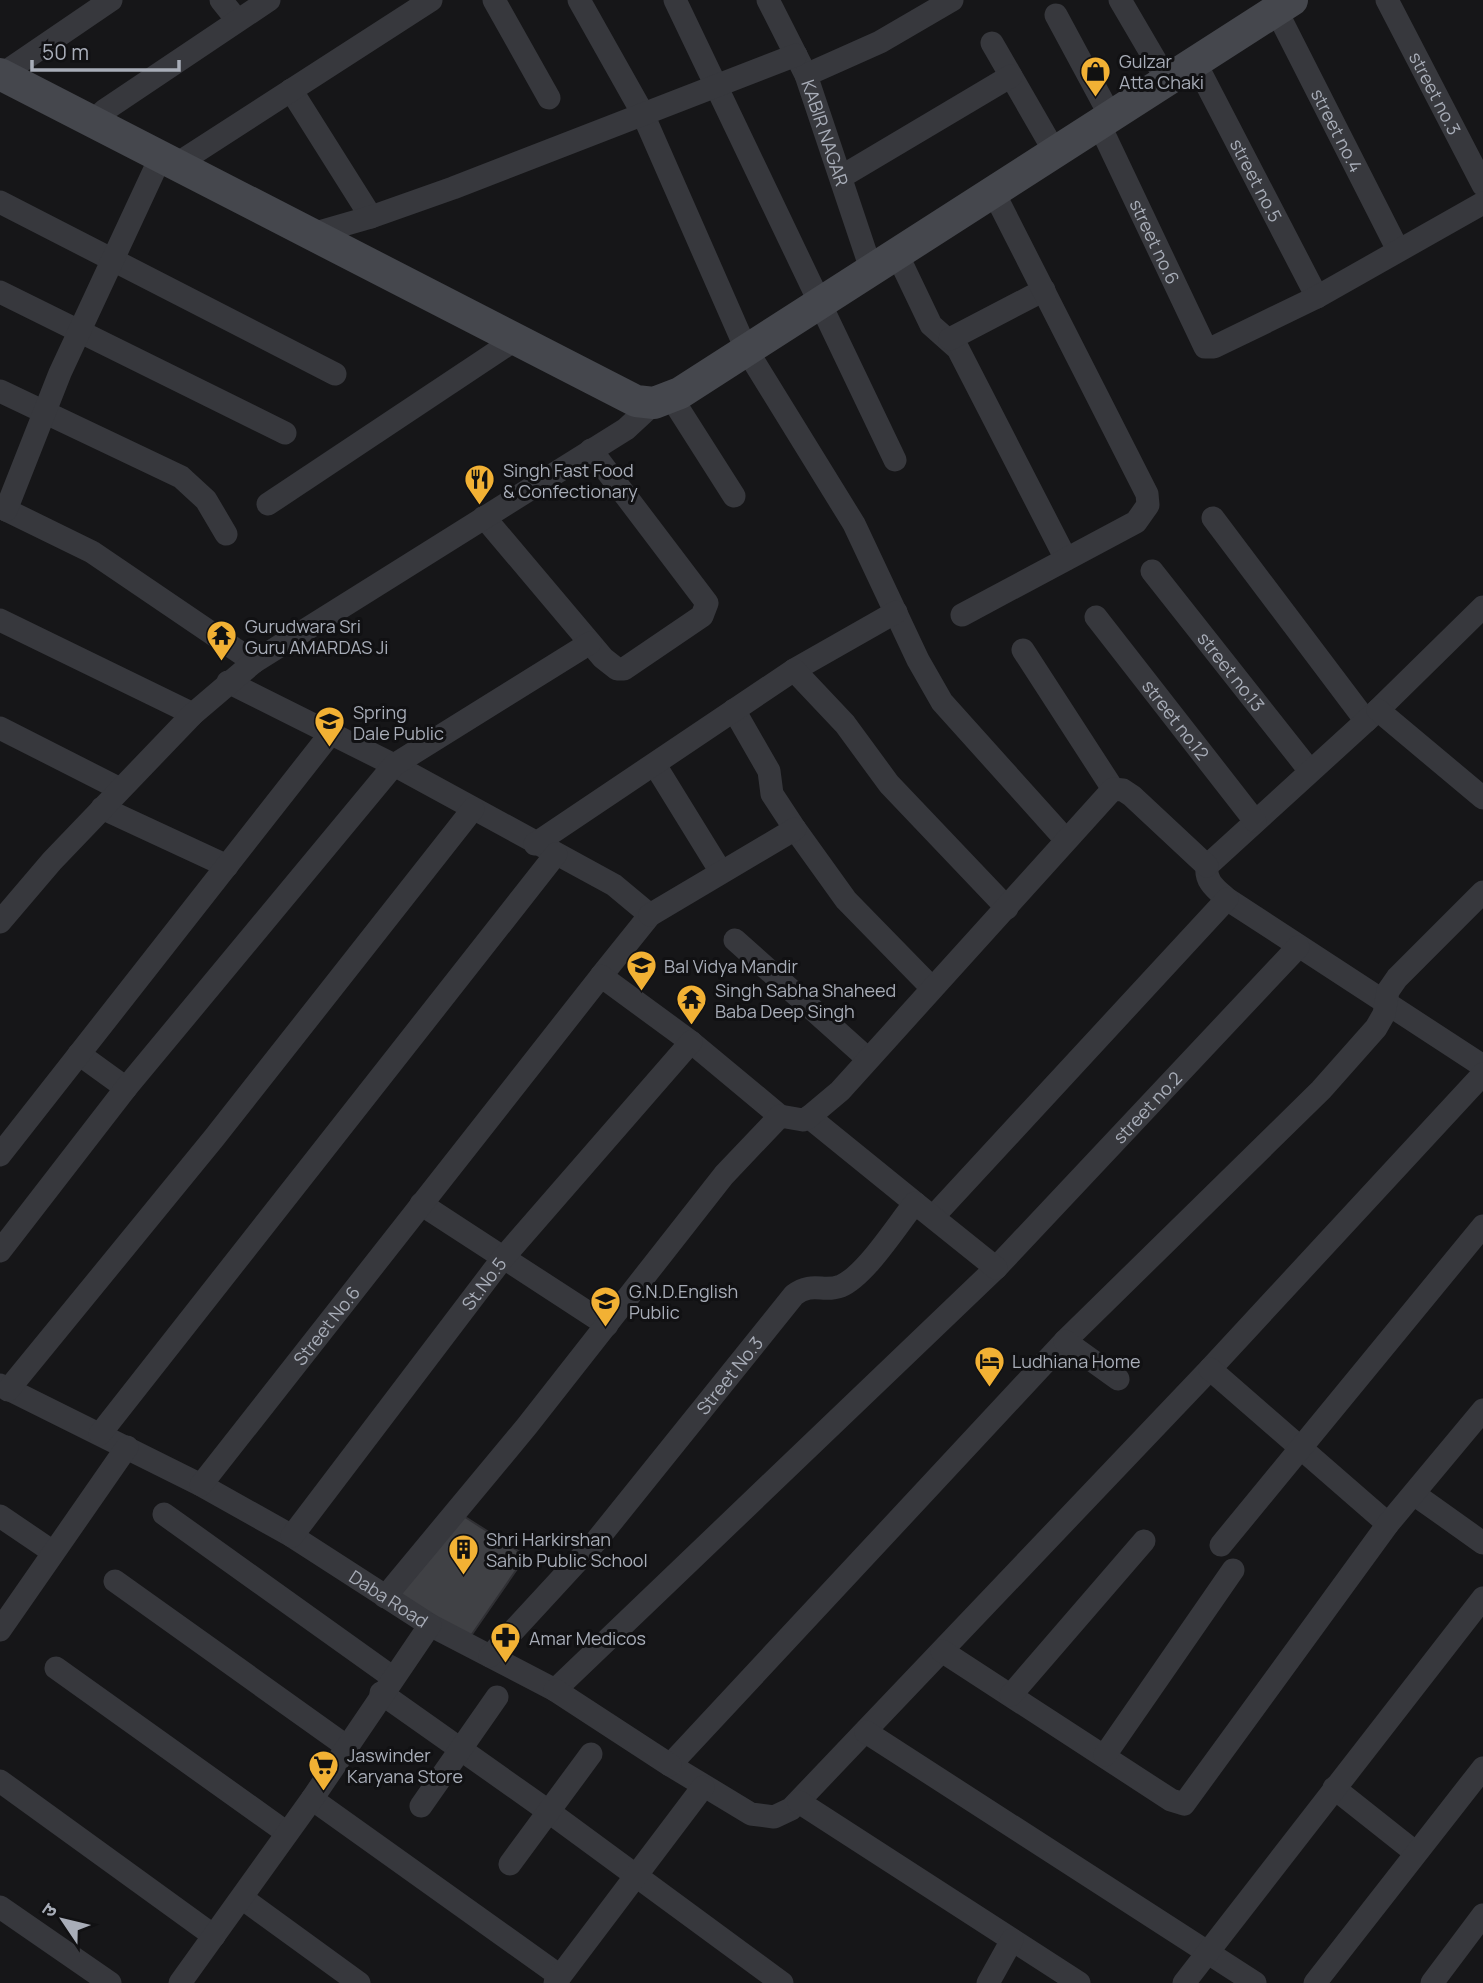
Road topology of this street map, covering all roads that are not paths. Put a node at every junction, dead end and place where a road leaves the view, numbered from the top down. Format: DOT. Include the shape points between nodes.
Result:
graph roads {
  1 [pos="111,0"];
  2 [pos="221,0"];
  3 [pos="269,0"];
  4 [pos="431,0"];
  5 [pos="494,0"];
  6 [pos="579,0"];
  7 [pos="675,0"];
  8 [pos="768,0"];
  9 [pos="952,0"];
  10 [pos="1120,0"];
  11 [pos="1387,0"];
  12 [pos="1284,5"];
  13 [pos="1056,15"];
  14 [pos="237,20"];
  15 [pos="992,43"];
  16 [pos="1196,64"];
  17 [pos="801,65"];
  18 [pos="1,74"];
  19 [pos="1011,76"];
  20 [pos="1168,82"];
  21 [pos="719,88"];
  22 [pos="290,90"];
  23 [pos="549,98"];
  24 [pos="642,112"];
  25 [pos="93,121"];
  26 [pos="1106,122"];
  27 [pos="1056,154"];
  28 [pos="169,160"];
  29 [pos="841,177"];
  30 [pos="1483,185"];
  31 [pos="994,193"];
  32 [pos="0,202"];
  33 [pos="1483,203"];
  34 [pos="371,217"];
  35 [pos="312,234"];
  36 [pos="1398,250"];
  37 [pos="112,257"];
  38 [pos="884,262"];
  39 [pos="1044,290"];
  40 [pos="0,292"];
  41 [pos="1317,297"];
  42 [pos="819,303"];
  43 [pos="79,331"];
  44 [pos="516,339"];
  45 [pos="950,340"];
  46 [pos="746,349"];
  47 [pos="335,374"];
  48 [pos="0,391"];
  49 [pos="663,400"];
  50 [pos="46,412"];
  51 [pos="285,433"];
  52 [pos="592,450"];
  53 [pos="895,460"];
  54 [pos="734,496"];
  55 [pos="268,504"];
  56 [pos="3,508"];
  57 [pos="484,517"];
  58 [pos="1213,518"];
  59 [pos="226,534"];
  60 [pos="1066,559"];
  61 [pos="1152,571"];
  62 [pos="1483,607"];
  63 [pos="895,611"];
  64 [pos="962,615"];
  65 [pos="1096,617"];
  66 [pos="0,620"];
  67 [pos="590,643"];
  68 [pos="1023,650"];
  69 [pos="254,662"];
  70 [pos="794,670"];
  71 [pos="228,682"];
  72 [pos="734,710"];
  73 [pos="193,714"];
  74 [pos="1372,715"];
  75 [pos="0,728"];
  76 [pos="331,733"];
  77 [pos="394,765"];
  78 [pos="656,765"];
  79 [pos="1310,771"];
  80 [pos="120,789"];
  81 [pos="1113,789"];
  82 [pos="1483,798"];
  83 [pos="102,808"];
  84 [pos="473,809"];
  85 [pos="1255,821"];
  86 [pos="794,829"];
  87 [pos="1066,840"];
  88 [pos="535,844"];
  89 [pos="556,854"];
  90 [pos="227,866"];
  91 [pos="1207,866"];
  92 [pos="721,872"];
  93 [pos="1483,892"];
  94 [pos="1227,899"];
  95 [pos="1007,908"];
  96 [pos="650,915"];
  97 [pos="0,922"];
  98 [pos="735,940"];
  99 [pos="1298,947"];
  100 [pos="601,976"];
  101 [pos="932,988"];
  102 [pos="1387,1002"];
  103 [pos="691,1042"];
  104 [pos="79,1054"];
  105 [pos="868,1059"];
  106 [pos="1483,1066"];
  107 [pos="1483,1074"];
  108 [pos="127,1088"];
  109 [pos="780,1116"];
  110 [pos="809,1117"];
  111 [pos="0,1156"];
  112 [pos="421,1205"];
  113 [pos="924,1210"];
  114 [pos="1483,1226"];
  115 [pos="0,1251"];
  116 [pos="503,1258"];
  117 [pos="996,1268"];
  118 [pos="607,1325"];
  119 [pos="1065,1341"];
  120 [pos="1210,1369"];
  121 [pos="1118,1379"];
  122 [pos="4,1387"];
  123 [pos="1483,1410"];
  124 [pos="100,1434"];
  125 [pos="127,1447"];
  126 [pos="1299,1447"];
  127 [pos="201,1485"];
  128 [pos="1414,1493"];
  129 [pos="164,1514"];
  130 [pos="0,1516"];
  131 [pos="1388,1524"];
  132 [pos="292,1536"];
  133 [pos="1144,1541"];
  134 [pos="1483,1543"];
  135 [pos="1221,1545"];
  136 [pos="53,1552"];
  137 [pos="1233,1570"];
  138 [pos="115,1581"];
  139 [pos="385,1597"];
  140 [pos="1483,1598"];
  141 [pos="430,1625"];
  142 [pos="0,1630"];
  143 [pos="942,1651"];
  144 [pos="490,1656"];
  145 [pos="56,1668"];
  146 [pos="386,1685"];
  147 [pos="555,1690"];
  148 [pos="1011,1695"];
  149 [pos="497,1697"];
  150 [pos="866,1732"];
  151 [pos="345,1746"];
  152 [pos="459,1751"];
  153 [pos="591,1754"];
  154 [pos="1105,1755"];
  155 [pos="670,1765"];
  156 [pos="1483,1768"];
  157 [pos="0,1781"];
  158 [pos="703,1787"];
  159 [pos="1334,1788"];
  160 [pos="312,1799"];
  161 [pos="799,1801"];
  162 [pos="421,1806"];
  163 [pos="548,1811"];
  164 [pos="287,1833"];
  165 [pos="1416,1853"];
  166 [pos="510,1864"];
  167 [pos="638,1877"];
  168 [pos="242,1898"];
  169 [pos="0,1907"];
  170 [pos="1483,1915"];
  171 [pos="214,1936"];
  172 [pos="1012,1940"];
  173 [pos="1209,1952"];
  174 [pos="565,1978"];
  175 [pos="110,1983"];
  176 [pos="180,1983"];
  177 [pos="359,1983"];
  178 [pos="782,1983"];
  179 [pos="988,1983"];
  180 [pos="1079,1983"];
  181 [pos="1184,1983"];
  182 [pos="1255,1983"];
  183 [pos="1315,1983"];
  184 [pos="1432,1983"];
  1 -- 18 [label="street"];
  2 -- 14 [label="street"];
  3 -- 14 [label="street"];
  4 -- 22 [label="street"];
  5 -- 23 [label="street"];
  6 -- 24 [label="street"];
  7 -- 21 [label="street"];
  8 -- 17 [label="street, KABIR NAGAR"];
  9 -- 17 [label="street" via="880,41"];
  10 -- 20 [label="street"];
  11 -- 30 [label="street, street no.3"];
  12 -- 16 [label="street"];
  12 -- 36 [label="street, street no.4"];
  13 -- 26 [label="street"];
  14 -- 25 [label="street"];
  15 -- 19 [label="street"];
  16 -- 20 [label="street"];
  16 -- 41 [label="street, street no.5"];
  17 -- 21 [label="street"];
  17 -- 29 [label="street, KABIR NAGAR"];
  18 -- 25 [label="street"];
  19 -- 27 [label="street"];
  19 -- 29 [label="street"];
  20 -- 26 [label="street"];
  21 -- 24 [label="street"];
  21 -- 42 [label="street"];
  22 -- 28 [label="street"];
  22 -- 34 [label="street"];
  24 -- 34 [label="street"];
  24 -- 46 [label="street"];
  25 -- 28 [label="street"];
  26 -- 27 [label="street"];
  26 -- 41 [label="street, street no.6" via="1202,345 1214,347"];
  27 -- 31 [label="street"];
  28 -- 35 [label="street"];
  28 -- 37 [label="street"];
  29 -- 38 [label="street, KABIR NAGAR"];
  31 -- 38 [label="street"];
  31 -- 39 [label="street"];
  32 -- 37 [label="street"];
  33 -- 36 [label="street"];
  34 -- 35 [label="street"];
  35 -- 44 [label="street"];
  36 -- 41 [label="street"];
  37 -- 43 [label="street"];
  37 -- 47 [label="street"];
  38 -- 42 [label="street"];
  38 -- 45 [label="street, KABIR NAGAR"];
  39 -- 45 [label="street"];
  39 -- 60 [label="street" via="1147,494 1148,505 1136,522"];
  40 -- 43 [label="street"];
  42 -- 46 [label="street"];
  42 -- 53 [label="street"];
  43 -- 50 [label="street"];
  43 -- 51 [label="street"];
  44 -- 49 [label="street" via="636,401"];
  44 -- 55 [label="street"];
  45 -- 60 [label="street, KABIR NAGAR"];
  46 -- 49 [label="street"];
  46 -- 63 [label="street" via="854,524"];
  48 -- 50 [label="street"];
  49 -- 52 [label="street"];
  49 -- 54 [label="street"];
  50 -- 56 [label="street"];
  50 -- 59 [label="street" via="181,477 206,500"];
  52 -- 57 [label="street"];
  52 -- 67 [label="street" via="704,595 707,610 624,668 611,666"];
  56 -- 69 [label="street" via="92,552"];
  57 -- 67 [label="street"];
  57 -- 69 [label="street"];
  58 -- 74 [label="street"];
  60 -- 64 [label="street"];
  61 -- 79 [label="street, street no.13"];
  62 -- 74 [label="street"];
  63 -- 70 [label="street"];
  63 -- 87 [label="street" via="942,702"];
  65 -- 85 [label="street, street no.12"];
  66 -- 73 [label="street"];
  67 -- 77 [label="street"];
  68 -- 81 [label="street"];
  69 -- 71 [label="street"];
  70 -- 72 [label="street"];
  70 -- 95 [label="street" via="845,724 890,784"];
  71 -- 73 [label="street"];
  71 -- 76 [label="street"];
  72 -- 78 [label="street"];
  72 -- 86 [label="street" via="768,771 772,794"];
  73 -- 80 [label="street"];
  74 -- 79 [label="street"];
  74 -- 82 [label="street"];
  75 -- 80 [label="street"];
  76 -- 77 [label="street"];
  76 -- 90 [label="street"];
  77 -- 84 [label="street"];
  77 -- 108 [label="street"];
  78 -- 88 [label="street"];
  78 -- 92 [label="street"];
  79 -- 85 [label="street"];
  80 -- 83 [label="street"];
  81 -- 87 [label="street"];
  81 -- 91 [label="street" via="1132,796"];
  83 -- 90 [label="street"];
  83 -- 97 [label="street"];
  84 -- 88 [label="street"];
  84 -- 122 [label="street" via="214,1138"];
  85 -- 91 [label="street"];
  86 -- 92 [label="street"];
  86 -- 101 [label="street" via="846,900"];
  87 -- 95 [label="street"];
  88 -- 89 [label="street"];
  89 -- 96 [label="street" via="614,885"];
  89 -- 124 [label="street"];
  90 -- 104 [label="street"];
  91 -- 94 [label="street" via="1208,880"];
  92 -- 96 [label="street"];
  93 -- 102 [label="street" via="1397,978"];
  94 -- 99 [label="street"];
  94 -- 113 [label="street, Street No.3"];
  95 -- 101 [label="street"];
  96 -- 100 [label="street, Street No.6"];
  98 -- 105 [label="street"];
  99 -- 102 [label="street"];
  99 -- 117 [label="street, street no.2"];
  100 -- 103 [label="street"];
  100 -- 112 [label="street, Street No.6"];
  101 -- 105 [label="street"];
  102 -- 106 [label="street"];
  102 -- 119 [label="street" via="1376,1028 1321,1090"];
  103 -- 109 [label="street"];
  103 -- 116 [label="street, St.No.5"];
  104 -- 108 [label="street"];
  104 -- 111 [label="street"];
  105 -- 110 [label="street"];
  107 -- 120 [label="street"];
  108 -- 115 [label="street"];
  109 -- 110 [label="street"];
  109 -- 118 [label="street" via="724,1175"];
  110 -- 113 [label="street"];
  112 -- 116 [label="street"];
  112 -- 127 [label="street, Street No.6"];
  113 -- 117 [label="street"];
  113 -- 144 [label="street, Street No.3" via="855,1276 834,1288 811,1286 794,1295 597,1540"];
  114 -- 126 [label="street"];
  116 -- 118 [label="street"];
  116 -- 132 [label="street, St.No.5"];
  117 -- 147 [label="street, street no.2"];
  118 -- 139 [label="street"];
  119 -- 121 [label="street"];
  119 -- 155 [label="street"];
  120 -- 126 [label="street"];
  120 -- 143 [label="street"];
  122 -- 124 [label="street, Daba Road"];
  123 -- 128 [label="street"];
  124 -- 125 [label="street, Daba Road"];
  125 -- 127 [label="street, Daba Road"];
  125 -- 136 [label="street"];
  126 -- 131 [label="street"];
  126 -- 135 [label="street"];
  127 -- 132 [label="street, Daba Road"];
  128 -- 131 [label="street"];
  128 -- 134 [label="street"];
  129 -- 146 [label="street"];
  130 -- 136 [label="street"];
  131 -- 154 [label="street" via="1184,1804"];
  132 -- 139 [label="street, Daba Road"];
  133 -- 148 [label="street"];
  136 -- 142 [label="street"];
  137 -- 154 [label="street"];
  138 -- 151 [label="street"];
  139 -- 141 [label="street, Daba Road"];
  140 -- 159 [label="street"];
  141 -- 144 [label="street"];
  141 -- 146 [label="street, Daba Road"];
  143 -- 148 [label="street"];
  143 -- 150 [label="street"];
  144 -- 147 [label="street"];
  145 -- 164 [label="street"];
  146 -- 151 [label="street, Daba Road"];
  146 -- 152 [label="street"];
  147 -- 155 [label="street"];
  148 -- 154 [label="street"];
  149 -- 152 [label="street"];
  150 -- 161 [label="street"];
  150 -- 173 [label="street"];
  151 -- 160 [label="street, Daba Road"];
  152 -- 162 [label="street"];
  152 -- 163 [label="street"];
  153 -- 163 [label="street"];
  155 -- 158 [label="street"];
  156 -- 165 [label="street"];
  157 -- 171 [label="street"];
  158 -- 161 [label="street" via="764,1818"];
  158 -- 167 [label="street"];
  159 -- 165 [label="street"];
  159 -- 173 [label="street"];
  160 -- 164 [label="street, Daba Road"];
  160 -- 174 [label="street"];
  161 -- 172 [label="street"];
  163 -- 166 [label="street"];
  163 -- 167 [label="street"];
  164 -- 168 [label="street, Daba Road"];
  165 -- 183 [label="street"];
  167 -- 174 [label="street"];
  167 -- 178 [label="street"];
  168 -- 171 [label="street, Daba Road"];
  168 -- 177 [label="street"];
  169 -- 175 [label="street"];
  170 -- 184 [label="street"];
  171 -- 176 [label="street, Daba Road"];
  172 -- 179 [label="street"];
  172 -- 180 [label="street"];
  173 -- 181 [label="street"];
  173 -- 182 [label="street"];
}
